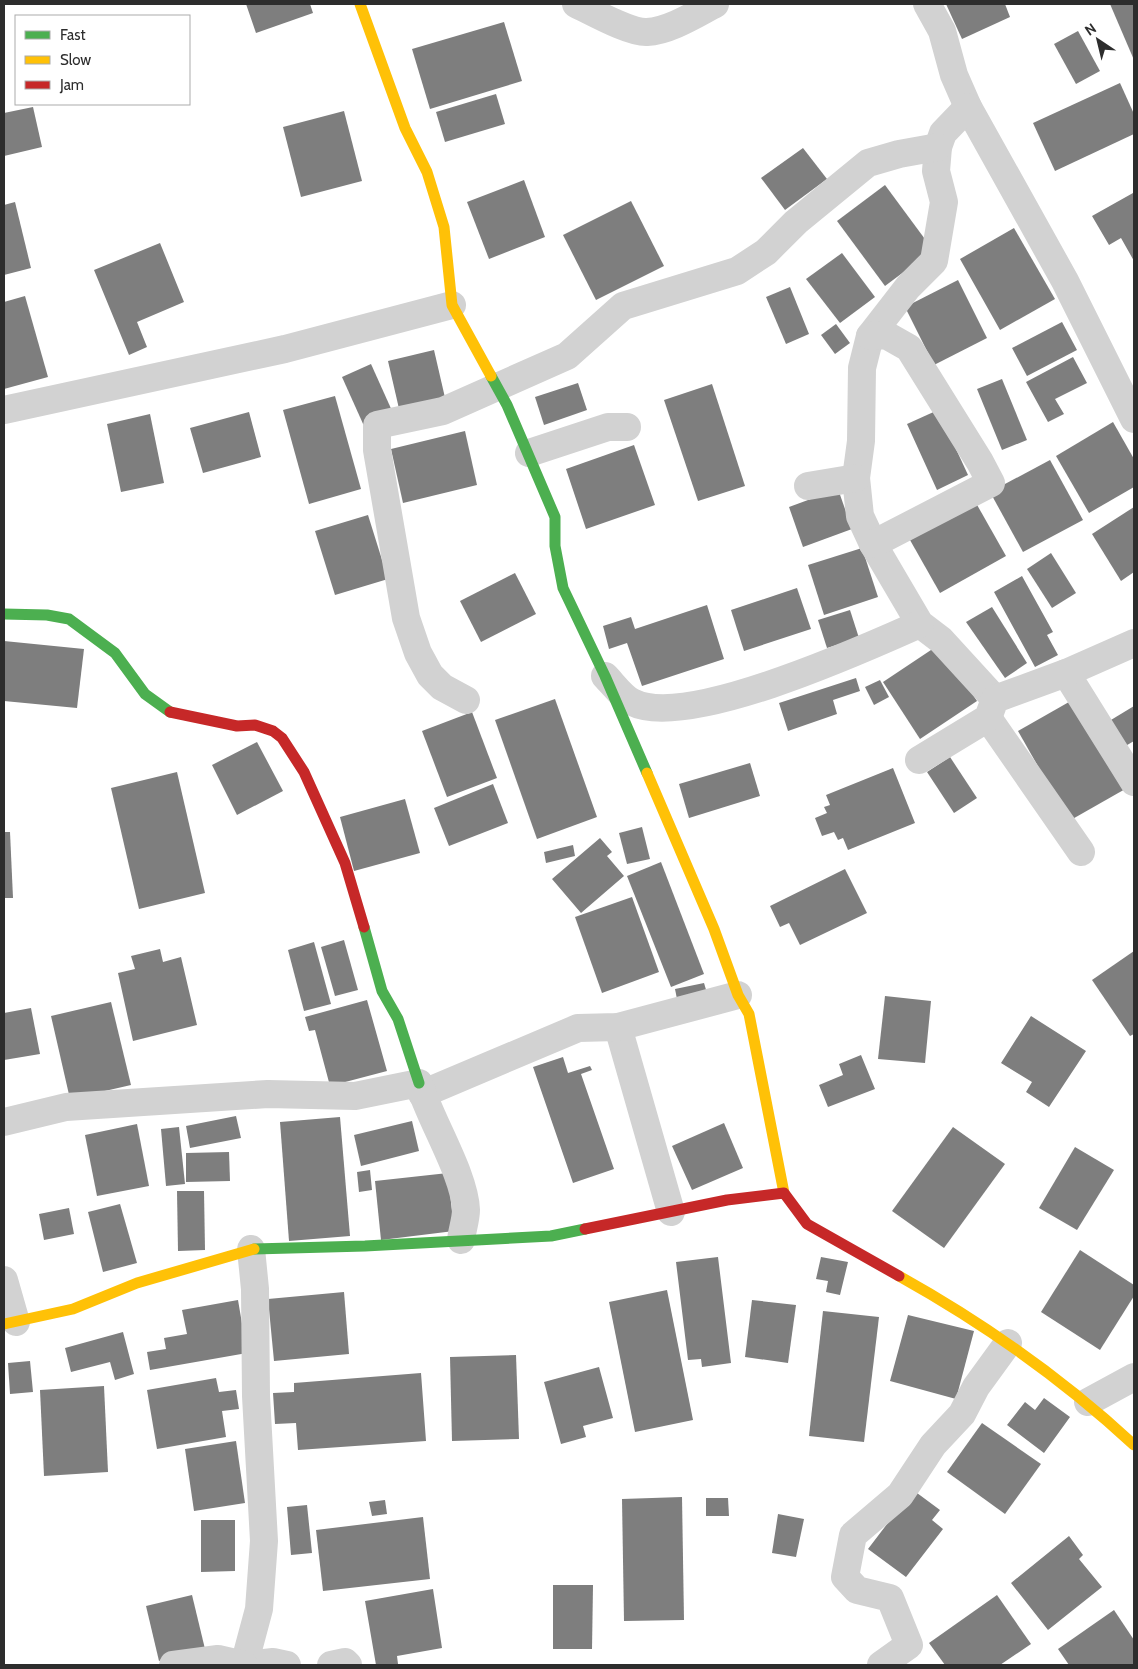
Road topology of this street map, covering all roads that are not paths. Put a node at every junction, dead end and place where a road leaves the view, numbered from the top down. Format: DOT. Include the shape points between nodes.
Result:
graph roads {
  1 [pos="360,4"];
  2 [pos="576,4"];
  3 [pos="715,4"];
  4 [pos="927,4"];
  5 [pos="968,106"];
  6 [pos="938,147"];
  7 [pos="452,305"];
  8 [pos="870,336"];
  9 [pos="497,385"];
  10 [pos="4,410"];
  11 [pos="1134,419"];
  12 [pos="627,427"];
  13 [pos="529,453"];
  14 [pos="856,478"];
  15 [pos="808,486"];
  16 [pos="873,544"];
  17 [pos="4,614"];
  18 [pos="920,624"];
  19 [pos="1134,642"];
  20 [pos="1066,673"];
  21 [pos="605,676"];
  22 [pos="466,700"];
  23 [pos="992,709"];
  24 [pos="919,760"];
  25 [pos="1134,782"];
  26 [pos="1081,852"];
  27 [pos="738,995"];
  28 [pos="618,1027"];
  29 [pos="420,1089"];
  30 [pos="4,1122"];
  31 [pos="784,1193"];
  32 [pos="672,1212"];
  33 [pos="461,1240"];
  34 [pos="251,1249"];
  35 [pos="4,1280"];
  36 [pos="10,1323"];
  37 [pos="1008,1343"];
  38 [pos="1134,1377"];
  39 [pos="1088,1402"];
  40 [pos="1134,1445"];
  41 [pos="244,1664"];
  42 [pos="173,1665"];
  43 [pos="287,1665"];
  44 [pos="331,1665"];
  45 [pos="348,1665"];
  46 [pos="882,1665"];
  1 -- 7 [label="street" via="405,128 427,172 444,227"];
  2 -- 3 [label="street" via="620,25 647,32"];
  4 -- 5 [label="street" via="942,31 954,75"];
  5 -- 6 [label="street" via="943,133"];
  5 -- 11 [label="street" via="1065,281"];
  6 -- 8 [label="street" via="936,170 944,202 934,261 908,287"];
  6 -- 9 [label="street" via="868,163 803,216 766,252 738,271 623,306 567,356"];
  7 -- 9 [label="street"];
  7 -- 10 [label="street" via="285,349"];
  8 -- 14 [label="street" via="862,368 861,441"];
  8 -- 16 [label="street" via="886,335 909,348 991,483"];
  9 -- 13 [label="street"];
  9 -- 22 [label="street" via="444,411 377,425 379,460 406,618 418,653 430,675 442,687"];
  12 -- 13 [label="street" via="608,427"];
  13 -- 21 [label="street" via="555,517 555,546 563,588"];
  14 -- 15 [label="street"];
  14 -- 16 [label="street" via="860,516"];
  16 -- 18 [label="street"];
  17 -- 29 [label="street" via="69,619 115,653 145,694 168,712 237,726 255,725 282,738 304,772 345,863 382,991 398,1019"];
  18 -- 21 [label="street" via="823,667 712,702 661,709 632,702"];
  18 -- 23 [label="street" via="941,640"];
  19 -- 20 [label="street"];
  20 -- 23 [label="street"];
  20 -- 25 [label="street"];
  21 -- 27 [label="street" via="714,929"];
  23 -- 24 [label="street"];
  23 -- 26 [label="street"];
  27 -- 28 [label="street"];
  27 -- 31 [label="street" via="749,1014"];
  28 -- 29 [label="street" via="578,1028"];
  28 -- 32 [label="street"];
  29 -- 30 [label="street" via="355,1096 268,1094 66,1107"];
  29 -- 33 [label="street" via="457,1173 466,1210"];
  31 -- 32 [label="street" via="727,1200"];
  31 -- 37 [label="street" via="807,1224 935,1296"];
  32 -- 33 [label="street" via="551,1236"];
  33 -- 34 [label="street"];
  34 -- 36 [label="street" via="137,1283 73,1309"];
  34 -- 41 [label="street" via="264,1541 259,1609"];
  35 -- 36 [label="street"];
  37 -- 39 [label="street"];
  37 -- 46 [label="street" via="976,1387 962,1414 933,1445 900,1495 853,1535 845,1577 857,1590 890,1598 909,1646"];
  38 -- 39 [label="street"];
  39 -- 40 [label="street"];
  41 -- 42 [label="street" via="218,1659"];
  41 -- 43 [label="street" via="274,1662"];
  44 -- 45 [label="street" via="345,1662"];
}
